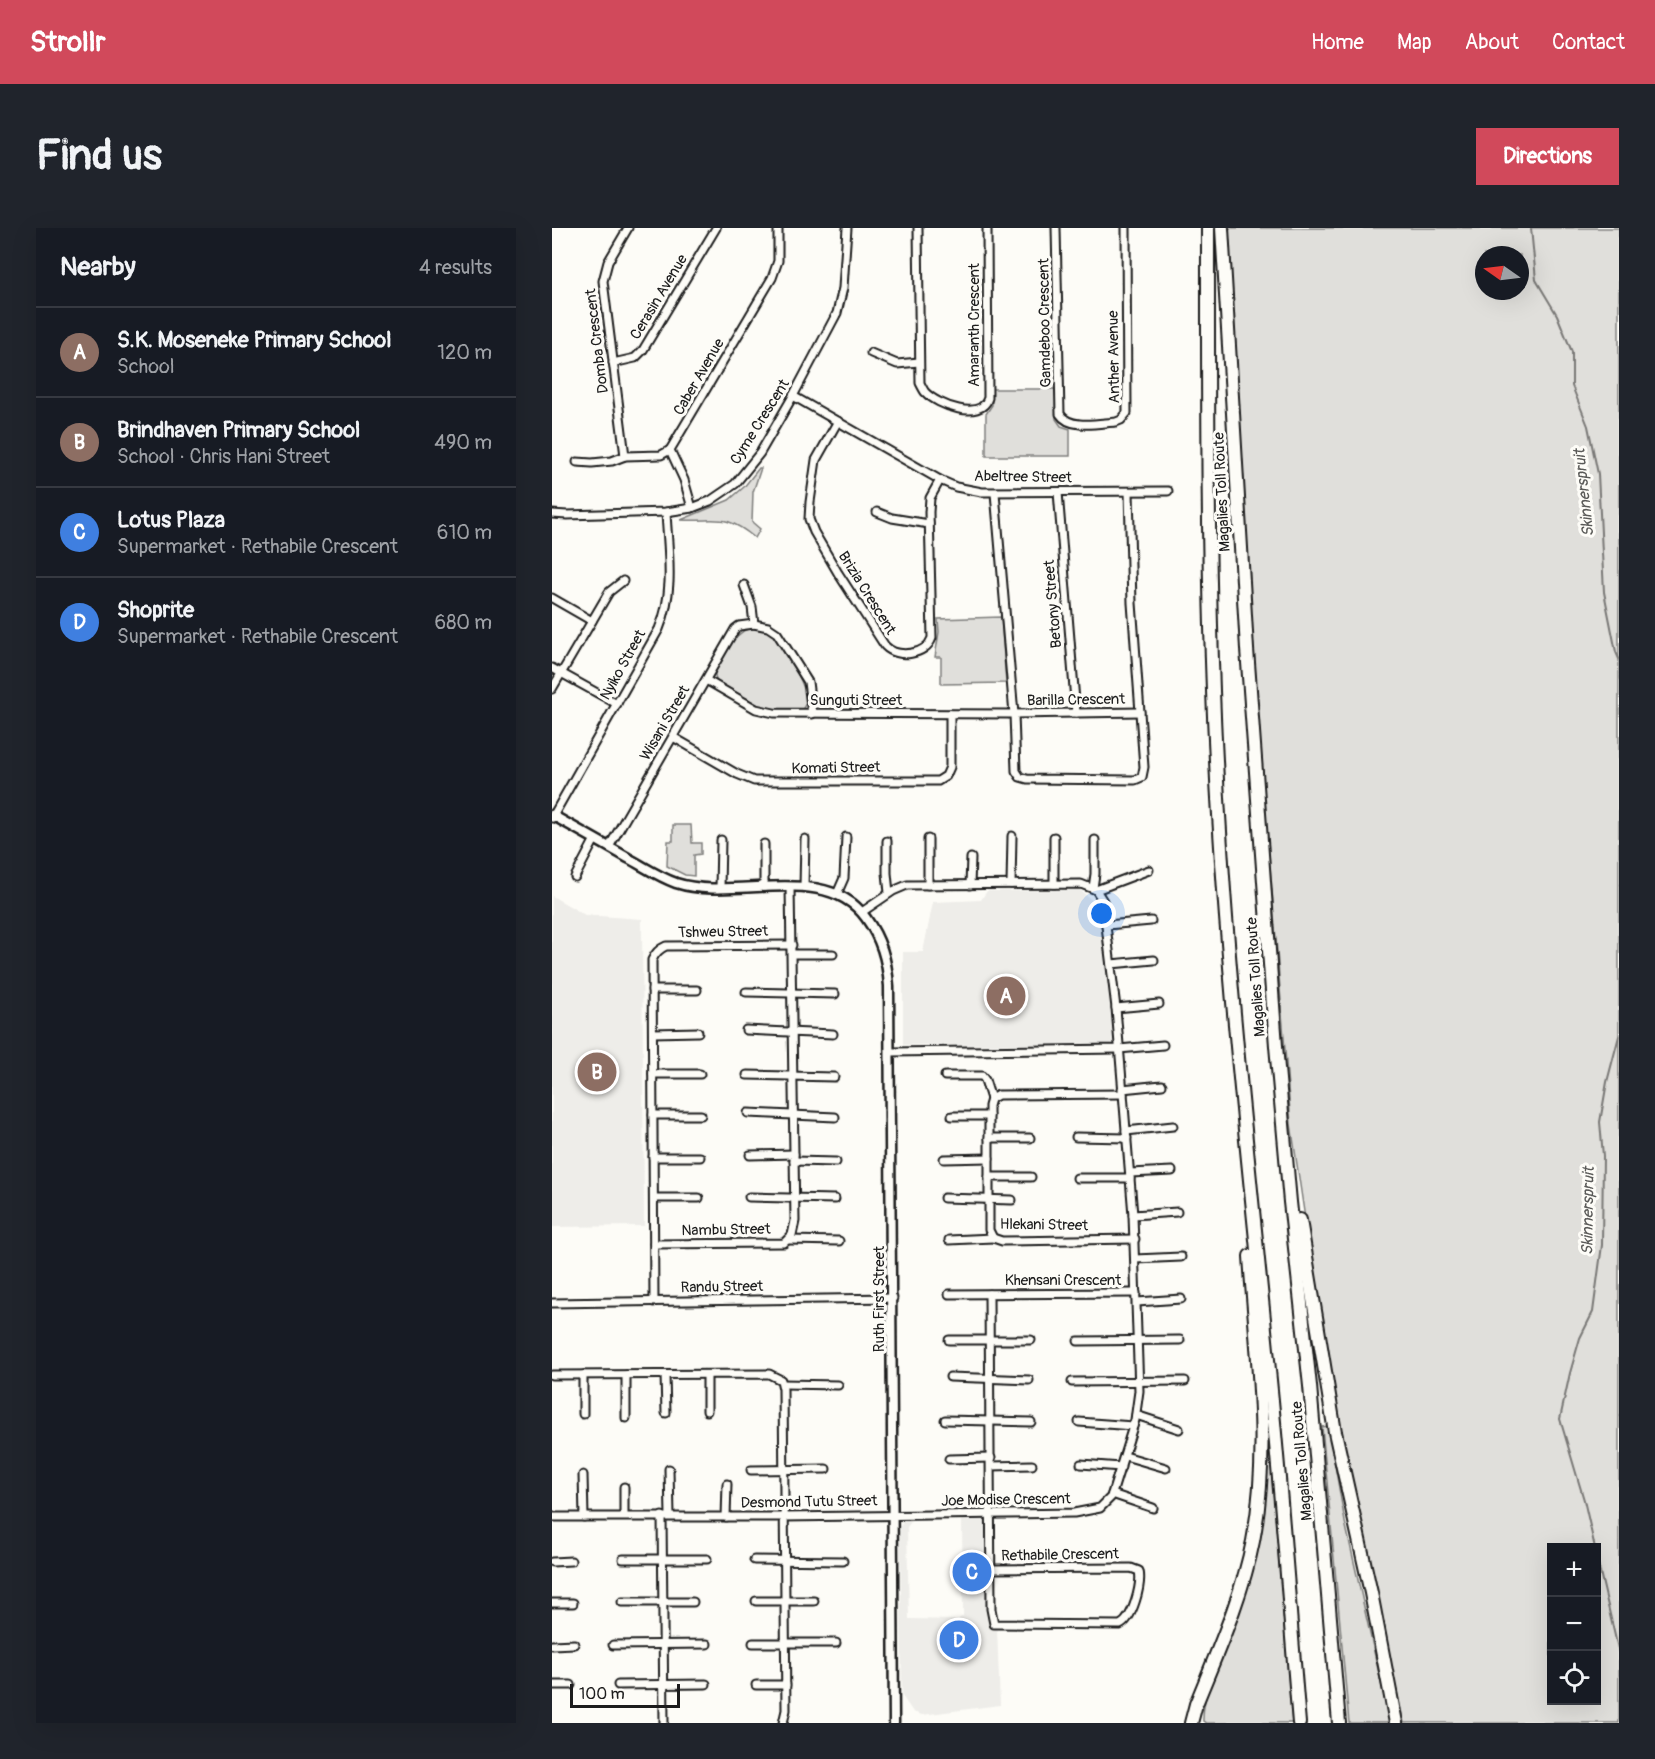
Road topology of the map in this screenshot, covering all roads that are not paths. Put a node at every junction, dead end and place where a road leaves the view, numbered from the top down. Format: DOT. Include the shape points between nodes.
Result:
graph roads {
  1 [pos="628,228"];
  2 [pos="716,228"];
  3 [pos="778,228"];
  4 [pos="847,228"];
  5 [pos="918,228"];
  6 [pos="987,228"];
  7 [pos="1056,228"];
  8 [pos="1126,228"];
  9 [pos="1208,228"];
  10 [pos="1222,228"];
  11 [pos="871,353"];
  12 [pos="919,362"];
  13 [pos="613,363"];
  14 [pos="793,396"];
  15 [pos="1061,417"];
  16 [pos="838,421"];
  17 [pos="670,450"];
  18 [pos="625,456"];
  19 [pos="577,462"];
  20 [pos="940,480"];
  21 [pos="1168,491"];
  22 [pos="1058,492"];
  23 [pos="1129,492"];
  24 [pos="995,493"];
  25 [pos="692,508"];
  26 [pos="666,512"];
  27 [pos="877,512"];
  28 [pos="552,514"];
  29 [pos="929,524"];
  30 [pos="623,582"];
  31 [pos="744,585"];
  32 [pos="552,598"];
  33 [pos="592,621"];
  34 [pos="754,624"];
  35 [pos="552,668"];
  36 [pos="561,673"];
  37 [pos="706,680"];
  38 [pos="552,689"];
  39 [pos="617,704"];
  40 [pos="1140,712"];
  41 [pos="1076,713"];
  42 [pos="812,714"];
  43 [pos="950,714"];
  44 [pos="1014,714"];
  45 [pos="673,737"];
  46 [pos="552,816"];
  47 [pos="1011,836"];
  48 [pos="846,837"];
  49 [pos="1054,837"];
  50 [pos="596,839"];
  51 [pos="804,839"];
  52 [pos="928,839"];
  53 [pos="721,840"];
  54 [pos="1095,840"];
  55 [pos="887,841"];
  56 [pos="764,844"];
  57 [pos="609,847"];
  58 [pos="971,858"];
  59 [pos="1149,870"];
  60 [pos="575,877"];
  61 [pos="1011,884"];
  62 [pos="1054,884"];
  63 [pos="928,885"];
  64 [pos="970,885"];
  65 [pos="764,887"];
  66 [pos="790,887"];
  67 [pos="804,887"];
  68 [pos="720,888"];
  69 [pos="1095,889"];
  70 [pos="889,893"];
  71 [pos="837,894"];
  72 [pos="862,912"];
  73 [pos="1151,921"];
  74 [pos="1107,925"];
  75 [pos="792,945"];
  76 [pos="792,954"];
  77 [pos="833,954"];
  78 [pos="1154,960"];
  79 [pos="1111,964"];
  80 [pos="652,990"];
  81 [pos="697,990"];
  82 [pos="746,992"];
  83 [pos="792,993"];
  84 [pos="835,994"];
  85 [pos="1159,1004"];
  86 [pos="1116,1008"];
  87 [pos="746,1030"];
  88 [pos="698,1032"];
  89 [pos="652,1033"];
  90 [pos="793,1033"];
  91 [pos="833,1034"];
  92 [pos="1235,1036"];
  93 [pos="1163,1045"];
  94 [pos="1276,1046"];
  95 [pos="1119,1049"];
  96 [pos="890,1052"];
  97 [pos="653,1074"];
  98 [pos="700,1074"];
  99 [pos="747,1075"];
  100 [pos="793,1076"];
  101 [pos="945,1076"];
  102 [pos="834,1077"];
  103 [pos="1162,1084"];
  104 [pos="1122,1091"];
  105 [pos="991,1099"];
  106 [pos="748,1113"];
  107 [pos="653,1115"];
  108 [pos="701,1115"];
  109 [pos="794,1115"];
  110 [pos="952,1116"];
  111 [pos="989,1116"];
  112 [pos="835,1117"];
  113 [pos="1173,1126"];
  114 [pos="1126,1135"];
  115 [pos="1076,1137"];
  116 [pos="989,1138"];
  117 [pos="1030,1138"];
  118 [pos="750,1155"];
  119 [pos="653,1157"];
  120 [pos="700,1157"];
  121 [pos="794,1158"];
  122 [pos="989,1158"];
  123 [pos="944,1159"];
  124 [pos="836,1162"];
  125 [pos="1172,1171"];
  126 [pos="1130,1176"];
  127 [pos="989,1177"];
  128 [pos="1031,1177"];
  129 [pos="1077,1178"];
  130 [pos="749,1197"];
  131 [pos="795,1197"];
  132 [pos="654,1198"];
  133 [pos="699,1198"];
  134 [pos="944,1198"];
  135 [pos="835,1199"];
  136 [pos="989,1200"];
  137 [pos="1012,1200"];
  138 [pos="1177,1212"];
  139 [pos="1133,1215"];
  140 [pos="993,1238"];
  141 [pos="1135,1239"];
  142 [pos="789,1240"];
  143 [pos="949,1240"];
  144 [pos="839,1241"];
  145 [pos="654,1244"];
  146 [pos="1181,1257"];
  147 [pos="1135,1259"];
  148 [pos="1136,1293"];
  149 [pos="949,1294"];
  150 [pos="989,1294"];
  151 [pos="892,1298"];
  152 [pos="1181,1299"];
  153 [pos="654,1302"];
  154 [pos="1137,1302"];
  155 [pos="552,1303"];
  156 [pos="990,1339"];
  157 [pos="949,1340"];
  158 [pos="1031,1340"];
  159 [pos="1138,1340"];
  160 [pos="1180,1340"];
  161 [pos="1078,1341"];
  162 [pos="552,1375"];
  163 [pos="583,1375"];
  164 [pos="626,1375"];
  165 [pos="665,1375"];
  166 [pos="707,1375"];
  167 [pos="950,1377"];
  168 [pos="990,1380"];
  169 [pos="1029,1380"];
  170 [pos="1185,1381"];
  171 [pos="1072,1382"];
  172 [pos="1139,1382"];
  173 [pos="783,1384"];
  174 [pos="838,1385"];
  175 [pos="706,1411"];
  176 [pos="666,1413"];
  177 [pos="583,1414"];
  178 [pos="1136,1415"];
  179 [pos="626,1418"];
  180 [pos="945,1420"];
  181 [pos="990,1421"];
  182 [pos="1031,1422"];
  183 [pos="1080,1422"];
  184 [pos="1133,1426"];
  185 [pos="1179,1429"];
  186 [pos="1125,1456"];
  187 [pos="948,1459"];
  188 [pos="991,1462"];
  189 [pos="1081,1464"];
  190 [pos="1032,1465"];
  191 [pos="1121,1467"];
  192 [pos="1166,1468"];
  193 [pos="669,1469"];
  194 [pos="826,1469"];
  195 [pos="750,1470"];
  196 [pos="784,1470"];
  197 [pos="583,1476"];
  198 [pos="727,1484"];
  199 [pos="624,1487"];
  200 [pos="1112,1494"];
  201 [pos="1153,1508"];
  202 [pos="991,1513"];
  203 [pos="893,1514"];
  204 [pos="584,1516"];
  205 [pos="624,1516"];
  206 [pos="666,1516"];
  207 [pos="552,1517"];
  208 [pos="726,1517"];
  209 [pos="784,1517"];
  210 [pos="623,1559"];
  211 [pos="662,1559"];
  212 [pos="707,1559"];
  213 [pos="754,1560"];
  214 [pos="785,1560"];
  215 [pos="843,1561"];
  216 [pos="552,1562"];
  217 [pos="571,1562"];
  218 [pos="992,1569"];
  219 [pos="756,1601"];
  220 [pos="785,1601"];
  221 [pos="814,1601"];
  222 [pos="622,1602"];
  223 [pos="663,1602"];
  224 [pos="693,1602"];
  225 [pos="552,1603"];
  226 [pos="573,1603"];
  227 [pos="753,1643"];
  228 [pos="836,1643"];
  229 [pos="574,1644"];
  230 [pos="707,1644"];
  231 [pos="785,1644"];
  232 [pos="552,1645"];
  233 [pos="613,1645"];
  234 [pos="663,1645"];
  235 [pos="706,1684"];
  236 [pos="552,1685"];
  237 [pos="571,1685"];
  238 [pos="618,1685"];
  239 [pos="663,1685"];
  240 [pos="756,1685"];
  241 [pos="786,1685"];
  242 [pos="664,1723"];
  243 [pos="783,1723"];
  244 [pos="894,1723"];
  245 [pos="1191,1723"];
  246 [pos="1299,1723"];
  247 [pos="1339,1723"];
  248 [pos="1396,1723"];
  1 -- 13 [label="street, Domba Crescent" via="603,275"];
  2 -- 13 [label="street, Cerasin Avenue" via="643,350 635,358"];
  3 -- 17 [label="street, Caber Avenue" via="778,261 772,278"];
  4 -- 14 [label="street, Cyme Crescent" via="843,288 837,313"];
  5 -- 12 [label="street, Amaranth Crescent"];
  6 -- 12 [label="street, Amaranth Crescent" via="986,404 974,411 933,398 920,383"];
  7 -- 15 [label="street, Gamdeboo Crescent"];
  8 -- 15 [label="street, Anther Avenue" via="1127,413 1116,422 1076,424"];
  9 -- 92 [label="highway, Magalies Toll Route" via="1210,645"];
  10 -- 94 [label="highway, Magalies Toll Route" via="1246,638"];
  11 -- 12 [label="street" via="897,364"];
  13 -- 18 [label="street, Domba Crescent"];
  14 -- 16 [label="street, Abeltree Street"];
  14 -- 25 [label="street, Cyme Crescent" via="749,469 724,493"];
  16 -- 20 [label="street, Abeltree Street"];
  16 -- 29 [label="street, Brizia Crescent" via="816,460 809,519 838,573 885,646 893,652 919,652 926,649 932,638"];
  17 -- 18 [label="street"];
  17 -- 25 [label="street"];
  18 -- 19 [label="street" via="612,461"];
  20 -- 24 [label="street, Abeltree Street" via="965,489"];
  20 -- 29 [label="street, Brizia Crescent" via="930,498"];
  21 -- 23 [label="street, Abeltree Street"];
  22 -- 23 [label="street, Abeltree Street"];
  22 -- 24 [label="street, Abeltree Street"];
  22 -- 41 [label="street, Betony Street"];
  23 -- 40 [label="street, Barilla Crescent"];
  24 -- 44 [label="street, Barilla Crescent"];
  25 -- 26 [label="street, Cyme Crescent"];
  26 -- 28 [label="street, Cyme Crescent"];
  26 -- 39 [label="street, Nyiko Street" via="670,585 665,615"];
  27 -- 29 [label="street"];
  30 -- 33 [label="street" via="609,592"];
  31 -- 34 [label="street"];
  32 -- 33 [label="street"];
  33 -- 36 [label="street"];
  34 -- 37 [label="street, Wisani Street" via="735,630"];
  34 -- 42 [label="street" via="777,633 810,688"];
  35 -- 36 [label="street"];
  36 -- 38 [label="street"];
  36 -- 39 [label="street"];
  37 -- 42 [label="street, Sunguti Street" via="762,711"];
  37 -- 45 [label="street, Wisani Street"];
  39 -- 46 [label="street, Nyiko Street"];
  40 -- 41 [label="street, Barilla Crescent"];
  40 -- 44 [label="street" via="1144,767 1142,777 1135,780 1020,777 1015,766"];
  41 -- 44 [label="street, Barilla Crescent"];
  42 -- 43 [label="street, Sunguti Street"];
  43 -- 44 [label="street, Sunguti Street"];
  43 -- 45 [label="street, Komati Street" via="950,767 938,781 754,781"];
  45 -- 57 [label="street, Wisani Street"];
  46 -- 50 [label="street, Ruth First Street"];
  47 -- 61 [label="street"];
  48 -- 71 [label="street" via="844,878"];
  49 -- 62 [label="street"];
  50 -- 57 [label="street, Ruth First Street"];
  50 -- 60 [label="street"];
  51 -- 67 [label="street"];
  52 -- 63 [label="street"];
  53 -- 68 [label="street"];
  54 -- 69 [label="street"];
  55 -- 70 [label="street"];
  56 -- 65 [label="street"];
  57 -- 68 [label="street, Ruth First Street" via="675,883"];
  58 -- 64 [label="street"];
  59 -- 69 [label="street"];
  61 -- 62 [label="street"];
  61 -- 64 [label="street"];
  62 -- 69 [label="street" via="1081,884"];
  63 -- 64 [label="street"];
  63 -- 70 [label="street" via="907,885"];
  65 -- 66 [label="street, Ruth First Street"];
  65 -- 68 [label="street, Ruth First Street"];
  66 -- 67 [label="street, Ruth First Street"];
  66 -- 75 [label="street, Nambu Street"];
  67 -- 71 [label="street, Ruth First Street"];
  69 -- 74 [label="street" via="1103,901"];
  70 -- 72 [label="street"];
  71 -- 72 [label="street, Ruth First Street"];
  72 -- 96 [label="street, Ruth First Street" via="887,963"];
  73 -- 74 [label="street"];
  74 -- 79 [label="street"];
  75 -- 76 [label="street, Nambu Street"];
  75 -- 80 [label="street, Tshweu Street" via="666,946 652,960"];
  76 -- 77 [label="street"];
  76 -- 83 [label="street, Nambu Street"];
  78 -- 79 [label="street"];
  79 -- 86 [label="street"];
  80 -- 81 [label="street"];
  80 -- 89 [label="street"];
  82 -- 83 [label="street"];
  83 -- 84 [label="street"];
  83 -- 90 [label="street, Nambu Street"];
  85 -- 86 [label="street"];
  86 -- 95 [label="street"];
  87 -- 90 [label="street"];
  88 -- 89 [label="street"];
  89 -- 97 [label="street"];
  90 -- 91 [label="street"];
  90 -- 100 [label="street, Nambu Street"];
  92 -- 245 [label="highway" via="1262,1418 1261,1461 1257,1515 1245,1576"];
  92 -- 246 [label="highway, Magalies Toll Route" via="1270,1376"];
  93 -- 95 [label="street"];
  94 -- 247 [label="highway, Magalies Toll Route"];
  94 -- 248 [label="highway" via="1293,1179 1335,1432"];
  95 -- 96 [label="street"];
  95 -- 104 [label="street"];
  96 -- 151 [label="street, Ruth First Street"];
  97 -- 98 [label="street"];
  97 -- 107 [label="street"];
  99 -- 100 [label="street"];
  100 -- 102 [label="street"];
  100 -- 109 [label="street, Nambu Street"];
  101 -- 105 [label="street" via="982,1076"];
  103 -- 104 [label="street"];
  104 -- 105 [label="street" via="998,1095"];
  104 -- 114 [label="street"];
  105 -- 111 [label="street, Hlekani Street"];
  106 -- 109 [label="street"];
  107 -- 108 [label="street"];
  107 -- 119 [label="street"];
  109 -- 112 [label="street"];
  109 -- 121 [label="street, Nambu Street"];
  110 -- 111 [label="street"];
  111 -- 116 [label="street, Hlekani Street"];
  113 -- 114 [label="street"];
  114 -- 115 [label="street"];
  114 -- 126 [label="street"];
  116 -- 117 [label="street"];
  116 -- 122 [label="street, Hlekani Street"];
  118 -- 121 [label="street"];
  119 -- 120 [label="street"];
  119 -- 132 [label="street"];
  121 -- 124 [label="street"];
  121 -- 131 [label="street, Nambu Street"];
  122 -- 123 [label="street"];
  122 -- 127 [label="street, Hlekani Street"];
  125 -- 126 [label="street"];
  126 -- 129 [label="street"];
  126 -- 139 [label="street"];
  127 -- 128 [label="street"];
  127 -- 136 [label="street, Hlekani Street"];
  130 -- 131 [label="street"];
  131 -- 135 [label="street"];
  131 -- 142 [label="street, Nambu Street" via="795,1229"];
  132 -- 133 [label="street"];
  132 -- 145 [label="street"];
  134 -- 136 [label="street, Hlekani Street"];
  136 -- 137 [label="street, Hlekani Street"];
  136 -- 140 [label="street, Hlekani Street" via="989,1230"];
  138 -- 139 [label="street"];
  139 -- 141 [label="street"];
  140 -- 141 [label="street, Hlekani Street"];
  140 -- 143 [label="street"];
  141 -- 147 [label="street"];
  142 -- 144 [label="street"];
  142 -- 145 [label="street, Nambu Street"];
  145 -- 153 [label="street"];
  146 -- 147 [label="street"];
  147 -- 148 [label="street"];
  148 -- 150 [label="street, Khensani Crescent"];
  148 -- 154 [label="street"];
  149 -- 150 [label="street, Khensani Crescent"];
  150 -- 156 [label="street, Khensani Crescent"];
  151 -- 153 [label="street, Randu Street"];
  151 -- 203 [label="street, Ruth First Street"];
  152 -- 154 [label="street"];
  153 -- 155 [label="street, Randu Street"];
  154 -- 159 [label="street"];
  156 -- 157 [label="street"];
  156 -- 158 [label="street"];
  156 -- 168 [label="street, Khensani Crescent"];
  159 -- 160 [label="street"];
  159 -- 161 [label="street"];
  159 -- 172 [label="street"];
  162 -- 163 [label="street"];
  163 -- 164 [label="street"];
  163 -- 177 [label="street"];
  164 -- 165 [label="street"];
  164 -- 179 [label="street"];
  165 -- 166 [label="street"];
  165 -- 176 [label="street"];
  166 -- 173 [label="street" via="769,1374"];
  166 -- 175 [label="street"];
  167 -- 168 [label="street"];
  168 -- 169 [label="street"];
  168 -- 181 [label="street, Khensani Crescent"];
  170 -- 172 [label="street"];
  171 -- 172 [label="street"];
  172 -- 178 [label="street"];
  173 -- 174 [label="street"];
  173 -- 196 [label="street"];
  178 -- 184 [label="street"];
  178 -- 185 [label="street"];
  180 -- 181 [label="street"];
  181 -- 182 [label="street"];
  181 -- 188 [label="street, Khensani Crescent"];
  183 -- 184 [label="street"];
  184 -- 186 [label="street"];
  186 -- 191 [label="street"];
  186 -- 192 [label="street"];
  187 -- 188 [label="street"];
  188 -- 190 [label="street"];
  188 -- 202 [label="street, Khensani Crescent"];
  189 -- 191 [label="street"];
  191 -- 200 [label="street"];
  193 -- 206 [label="street"];
  194 -- 196 [label="street"];
  195 -- 196 [label="street"];
  196 -- 209 [label="street"];
  197 -- 204 [label="street"];
  198 -- 208 [label="street, Desmond Tutu Street"];
  199 -- 205 [label="street"];
  200 -- 201 [label="street"];
  200 -- 202 [label="street, Joe Modise Crescent" via="1106,1504 1074,1513"];
  202 -- 203 [label="street, Joe Modise Crescent"];
  202 -- 218 [label="street, Rethabile Crescent"];
  203 -- 209 [label="street, Desmond Tutu Street"];
  203 -- 244 [label="street, Ruth First Street"];
  204 -- 205 [label="street, Desmond Tutu Street"];
  204 -- 207 [label="street, Desmond Tutu Street"];
  205 -- 206 [label="street, Desmond Tutu Street"];
  206 -- 208 [label="street, Desmond Tutu Street"];
  206 -- 211 [label="street"];
  208 -- 209 [label="street, Desmond Tutu Street"];
  209 -- 214 [label="street"];
  210 -- 211 [label="street"];
  211 -- 212 [label="street"];
  211 -- 223 [label="street"];
  213 -- 214 [label="street"];
  214 -- 215 [label="street"];
  214 -- 220 [label="street"];
  216 -- 217 [label="street"];
  218 -- 218 [label="street, Rethabile Crescent" via="994,1624 1120,1625 1131,1614 1140,1581 1139,1571 1131,1568"];
  219 -- 220 [label="street"];
  220 -- 221 [label="street"];
  220 -- 231 [label="street"];
  222 -- 223 [label="street"];
  223 -- 224 [label="street"];
  223 -- 234 [label="street"];
  225 -- 226 [label="street"];
  227 -- 231 [label="street"];
  228 -- 231 [label="street"];
  229 -- 232 [label="street"];
  230 -- 234 [label="street"];
  231 -- 241 [label="street"];
  233 -- 234 [label="street"];
  234 -- 239 [label="street"];
  235 -- 239 [label="street"];
  236 -- 237 [label="street"];
  238 -- 239 [label="street"];
  239 -- 242 [label="street"];
  240 -- 241 [label="street"];
  241 -- 243 [label="street"];
}
